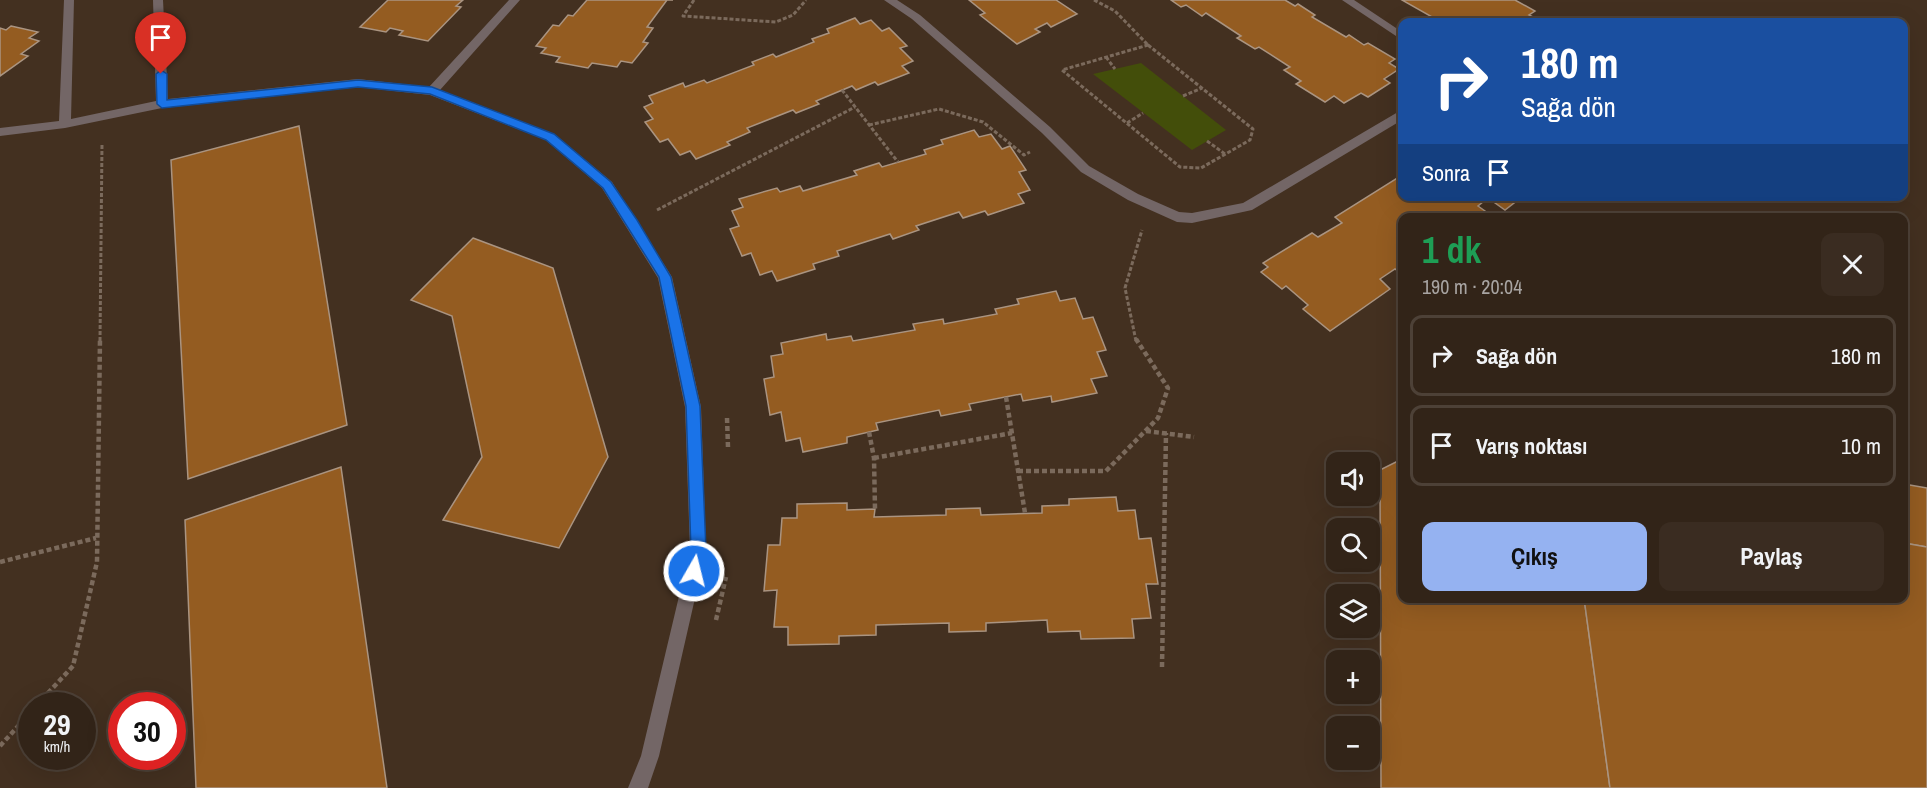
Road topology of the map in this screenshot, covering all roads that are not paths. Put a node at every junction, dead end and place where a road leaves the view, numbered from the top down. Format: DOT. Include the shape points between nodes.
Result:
graph roads {
  1 [pos="69,0"];
  2 [pos="158,0"];
  3 [pos="515,0"];
  4 [pos="889,0"];
  5 [pos="1347,0"];
  6 [pos="1398,34"];
  7 [pos="432,91"];
  8 [pos="162,104"];
  9 [pos="1398,117"];
  10 [pos="65,124"];
  11 [pos="0,132"];
  12 [pos="638,788"];
  1 -- 10 [label="street"];
  2 -- 8 [label="street"];
  3 -- 7 [label="street"];
  4 -- 9 [label="street" via="916,17 1085,169 1177,217 1192,218 1246,207"];
  5 -- 6 [label="street"];
  7 -- 8 [label="street" via="358,83"];
  7 -- 12 [label="street" via="550,137 607,185 665,277 693,406 698,550 650,756"];
  8 -- 10 [label="street"];
  10 -- 11 [label="street"];
}
